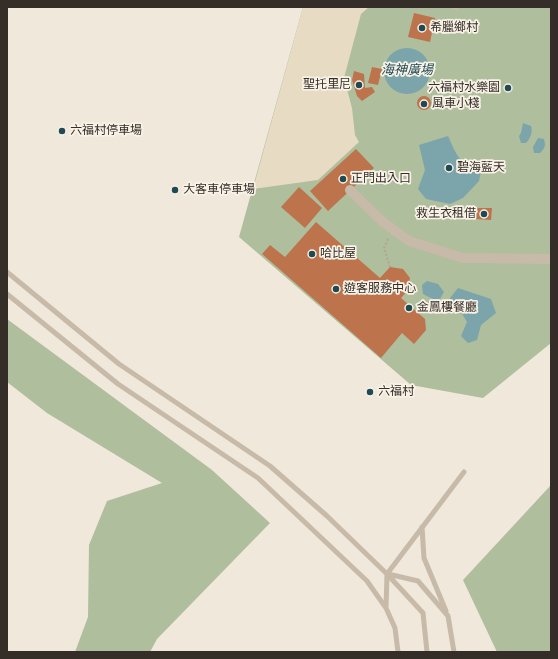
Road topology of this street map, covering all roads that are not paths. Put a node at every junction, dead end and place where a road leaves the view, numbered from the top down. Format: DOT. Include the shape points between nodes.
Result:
graph roads {
  1 [pos="350,190"];
  2 [pos="551,259"];
  3 [pos="7,272"];
  4 [pos="7,294"];
  5 [pos="464,472"];
  6 [pos="422,527"];
  7 [pos="387,574"];
  8 [pos="386,608"];
  9 [pos="448,616"];
  10 [pos="398,652"];
  11 [pos="427,652"];
  12 [pos="454,652"];
  1 -- 2 [label="street" via="383,222 409,241 463,258"];
  3 -- 7 [label="lane" via="119,364 270,466"];
  4 -- 8 [label="lane" via="118,384 258,478 367,581"];
  5 -- 6 [label="lane"];
  6 -- 7 [label="lane"];
  6 -- 9 [label="lane" via="424,558"];
  7 -- 8 [label="lane"];
  7 -- 9 [label="lane" via="418,581"];
  7 -- 11 [label="lane" via="423,613"];
  8 -- 10 [label="lane" via="395,628"];
  9 -- 12 [label="lane"];
}
